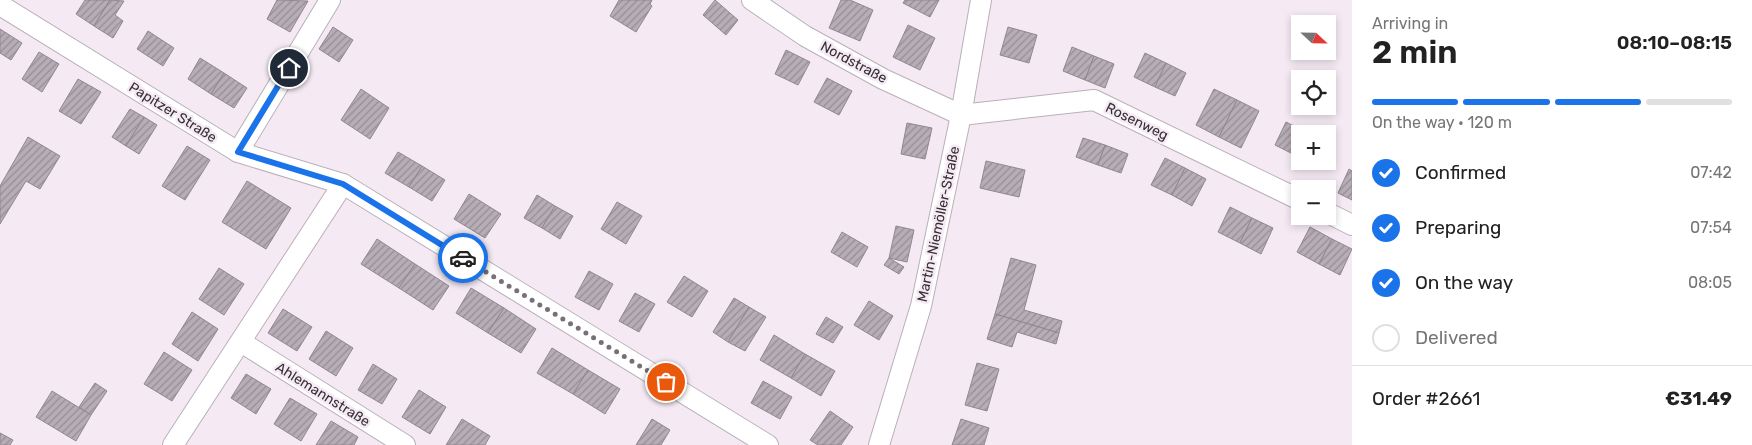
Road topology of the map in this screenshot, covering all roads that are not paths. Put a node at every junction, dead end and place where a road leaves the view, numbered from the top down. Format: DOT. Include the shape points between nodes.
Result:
graph roads {
  1 [pos="330,0"];
  2 [pos="752,0"];
  3 [pos="981,0"];
  4 [pos="0,5"];
  5 [pos="961,115"];
  6 [pos="238,152"];
  7 [pos="343,184"];
  8 [pos="1291,196"];
  9 [pos="1336,218"];
  10 [pos="1352,225"];
  11 [pos="241,342"];
  12 [pos="173,445"];
  13 [pos="405,445"];
  14 [pos="768,445"];
  15 [pos="879,445"];
  1 -- 6 [label="street"];
  2 -- 5 [label="street, Nordstraße" via="839,55"];
  3 -- 5 [label="street, Martin-Niemöller-Straße"];
  4 -- 6 [label="street, Papitzer Straße"];
  5 -- 8 [label="street, Rosenweg" via="1094,100"];
  5 -- 15 [label="street, Martin-Niemöller-Straße" via="921,306"];
  6 -- 7 [label="street, Papitzer Straße"];
  7 -- 11 [label="street"];
  7 -- 14 [label="street, Papitzer Straße"];
  9 -- 10 [label="street"];
  11 -- 12 [label="street"];
  11 -- 13 [label="street, Ahlemannstraße"];
}
